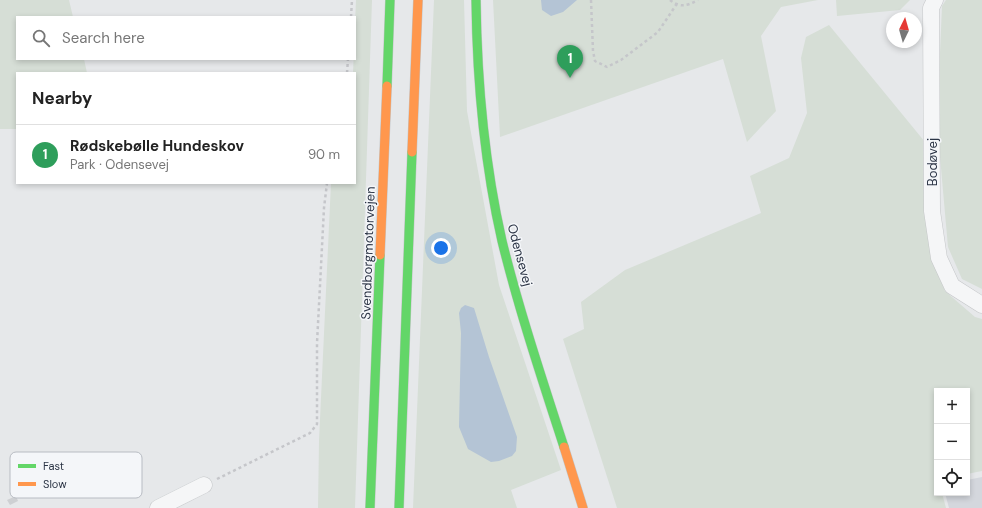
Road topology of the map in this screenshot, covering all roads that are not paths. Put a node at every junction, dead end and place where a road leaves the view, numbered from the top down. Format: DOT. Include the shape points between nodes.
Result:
graph roads {
  1 [pos="390,0"];
  2 [pos="418,0"];
  3 [pos="476,0"];
  4 [pos="935,0"];
  5 [pos="982,304"];
  6 [pos="204,485"];
  7 [pos="184,502"];
  8 [pos="158,508"];
  9 [pos="370,508"];
  10 [pos="398,508"];
  11 [pos="583,508"];
  1 -- 9 [label="main road, Svendborgmotorvejen"];
  2 -- 10 [label="main road"];
  3 -- 11 [label="main road, Odensevej" via="477,54 485,139 502,240 526,328"];
  4 -- 5 [label="street, Bodøvej" via="932,8 932,211 939,258 952,286"];
  6 -- 7 [label="street"];
  7 -- 8 [label="street"];
}
